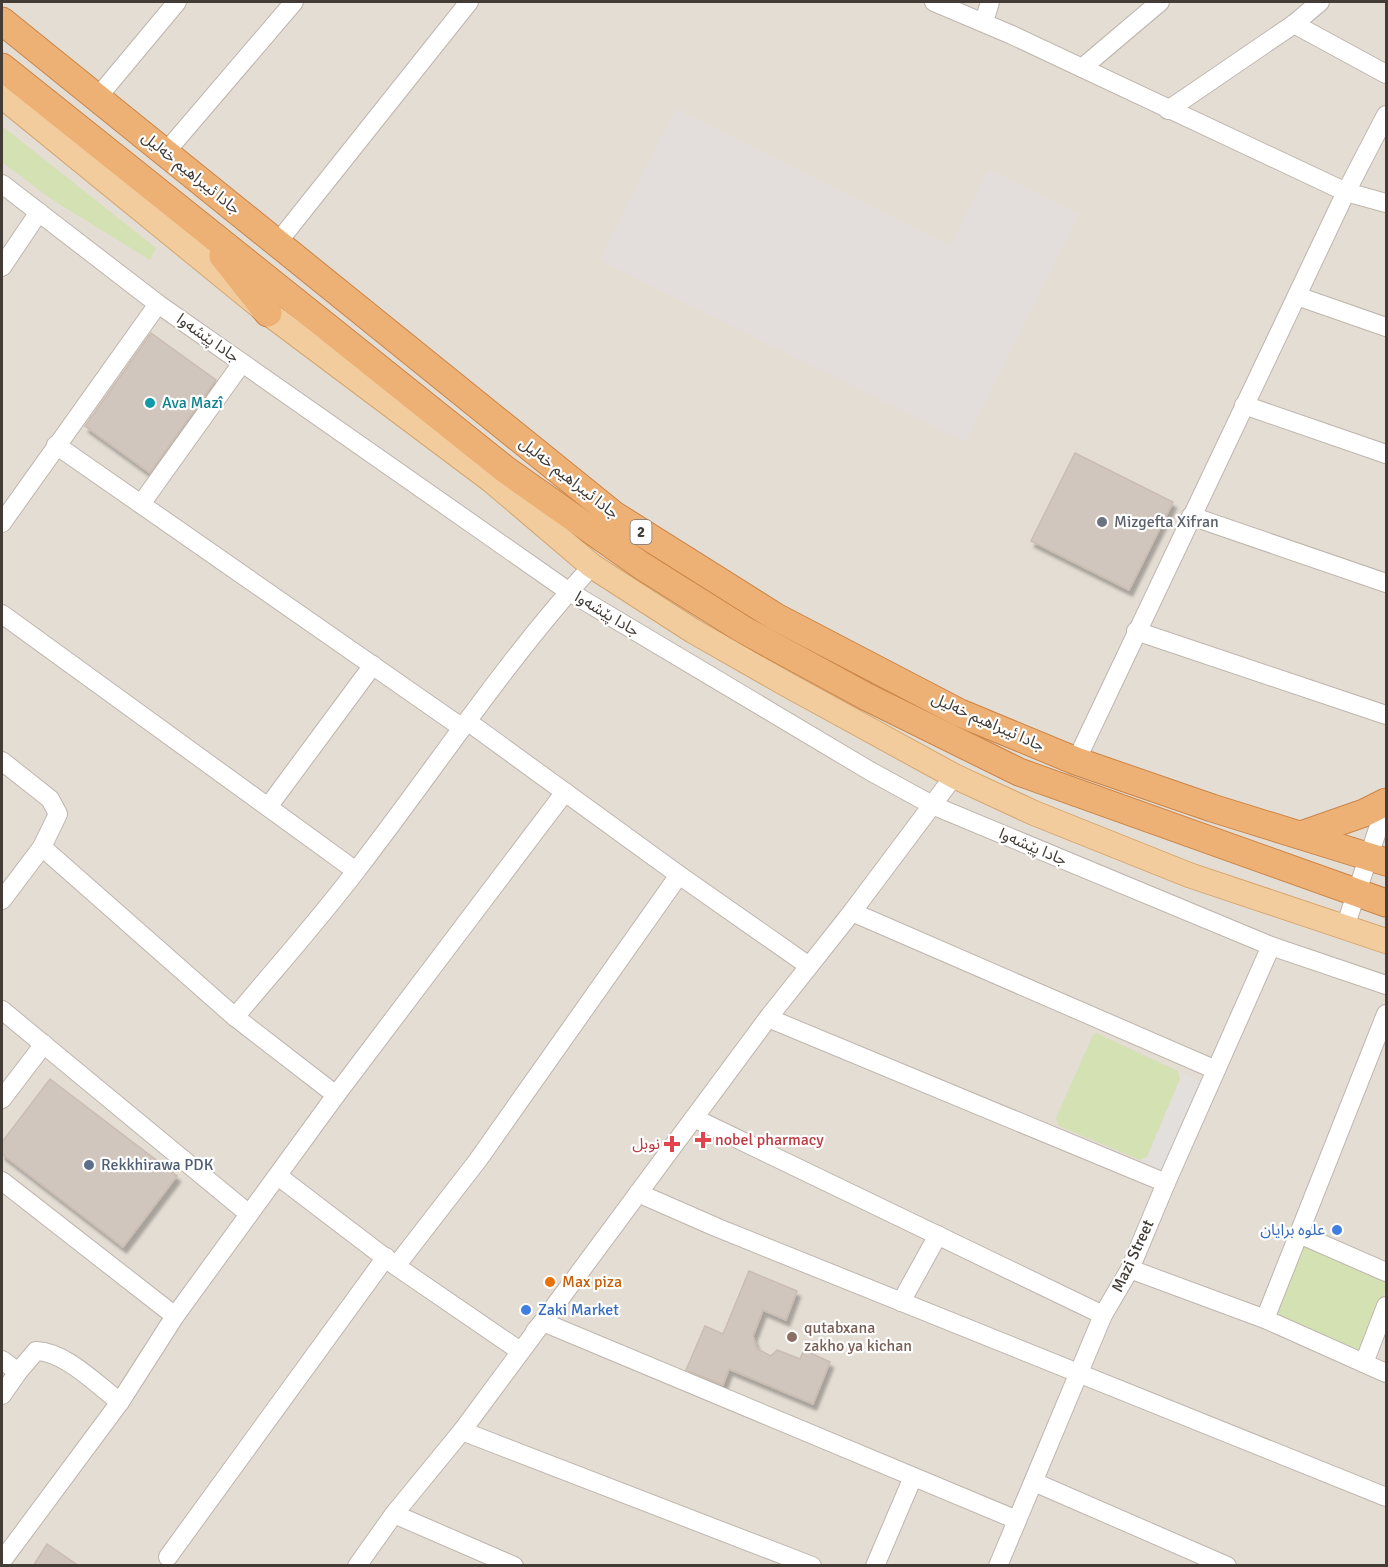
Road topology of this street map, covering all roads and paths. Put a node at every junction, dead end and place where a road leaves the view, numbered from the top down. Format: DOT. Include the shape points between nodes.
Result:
graph roads {
  1 [pos="177,2"];
  2 [pos="294,2"];
  3 [pos="469,2"];
  4 [pos="990,2"];
  5 [pos="1160,2"];
  6 [pos="1320,2"];
  7 [pos="944,3"];
  8 [pos="2,21"];
  9 [pos="984,22"];
  10 [pos="1294,24"];
  11 [pos="2,67"];
  12 [pos="1082,68"];
  13 [pos="1386,74"];
  14 [pos="2,96"];
  15 [pos="97,98"];
  16 [pos="1168,110"];
  17 [pos="1386,115"];
  18 [pos="165,153"];
  19 [pos="2,184"];
  20 [pos="1346,192"];
  21 [pos="1386,203"];
  22 [pos="182,210"];
  23 [pos="39,212"];
  24 [pos="278,242"];
  25 [pos="2,267"];
  26 [pos="1297,296"];
  27 [pos="158,304"];
  28 [pos="268,313"];
  29 [pos="1386,327"];
  30 [pos="242,363"];
  31 [pos="1244,405"];
  32 [pos="56,445"];
  33 [pos="1386,454"];
  34 [pos="141,504"];
  35 [pos="1191,516"];
  36 [pos="2,523"];
  37 [pos="592,566"];
  38 [pos="1386,583"];
  39 [pos="568,591"];
  40 [pos="2,614"];
  41 [pos="1136,631"];
  42 [pos="373,665"];
  43 [pos="1386,715"];
  44 [pos="464,724"];
  45 [pos="2,761"];
  46 [pos="1076,761"];
  47 [pos="954,776"];
  48 [pos="565,792"];
  49 [pos="1386,804"];
  50 [pos="932,805"];
  51 [pos="268,807"];
  52 [pos="1300,835"];
  53 [pos="42,847"];
  54 [pos="1377,859"];
  55 [pos="356,871"];
  56 [pos="679,875"];
  57 [pos="1356,893"];
  58 [pos="2,900"];
  59 [pos="1386,903"];
  60 [pos="852,912"];
  61 [pos="1345,927"];
  62 [pos="1386,941"];
  63 [pos="1271,946"];
  64 [pos="809,966"];
  65 [pos="1386,985"];
  66 [pos="2,1010"];
  67 [pos="1386,1014"];
  68 [pos="235,1017"];
  69 [pos="768,1018"];
  70 [pos="44,1044"];
  71 [pos="1216,1070"];
  72 [pos="336,1095"];
  73 [pos="2,1100"];
  74 [pos="694,1118"];
  75 [pos="278,1176"];
  76 [pos="2,1181"];
  77 [pos="1166,1183"];
  78 [pos="638,1193"];
  79 [pos="249,1214"];
  80 [pos="1299,1234"];
  81 [pos="938,1236"];
  82 [pos="391,1262"];
  83 [pos="1130,1269"];
  84 [pos="1386,1272"];
  85 [pos="901,1302"];
  86 [pos="1386,1306"];
  87 [pos="1103,1315"];
  88 [pos="175,1316"];
  89 [pos="1266,1319"];
  90 [pos="534,1332"];
  91 [pos="520,1352"];
  92 [pos="2,1360"];
  93 [pos="1364,1363"];
  94 [pos="18,1372"];
  95 [pos="1386,1373"];
  96 [pos="1078,1374"];
  97 [pos="2,1395"];
  98 [pos="120,1402"];
  99 [pos="462,1431"];
  100 [pos="913,1477"];
  101 [pos="1034,1482"];
  102 [pos="1386,1497"];
  103 [pos="394,1514"];
  104 [pos="1017,1520"];
  105 [pos="2,1561"];
  106 [pos="169,1563"];
  107 [pos="357,1566"];
  108 [pos="514,1566"];
  109 [pos="812,1566"];
  110 [pos="875,1566"];
  111 [pos="998,1566"];
  112 [pos="1227,1566"];
  1 -- 15 [label="street"];
  2 -- 18 [label="street"];
  3 -- 24 [label="street"];
  4 -- 9 [label="street"];
  5 -- 12 [label="street"];
  6 -- 10 [label="street"];
  7 -- 9 [label="street"];
  8 -- 15 [label="highway, جادا ئیبراهیم خەلیل / 2"];
  9 -- 12 [label="street"];
  10 -- 13 [label="street"];
  10 -- 16 [label="street"];
  11 -- 22 [label="highway, جادا ئیبراهیم خەلیل / 2"];
  12 -- 16 [label="street"];
  14 -- 28 [label="main road"];
  15 -- 18 [label="highway, جادا ئیبراهیم خەلیل / 2"];
  16 -- 20 [label="street"];
  17 -- 20 [label="street"];
  18 -- 24 [label="highway, جادا ئیبراهیم خەلیل / 2"];
  19 -- 23 [label="street, جادا پێشەوا"];
  20 -- 21 [label="street"];
  20 -- 26 [label="street"];
  22 -- 28 [label="highway"];
  22 -- 57 [label="highway, جادا ئیبراهیم خەلیل / 2" via="506,470 642,566 744,630 867,698 1019,772"];
  23 -- 25 [label="street"];
  23 -- 27 [label="street, جادا پێشەوا"];
  24 -- 46 [label="highway, جادا ئیبراهیم خەلیل / 2" via="614,515 776,617 960,713"];
  26 -- 29 [label="street"];
  26 -- 31 [label="street"];
  27 -- 30 [label="street, جادا پێشەوا"];
  27 -- 32 [label="street"];
  28 -- 37 [label="main road" via="492,481"];
  30 -- 34 [label="street"];
  30 -- 39 [label="street, جادا پێشەوا"];
  31 -- 33 [label="street"];
  31 -- 35 [label="street"];
  32 -- 34 [label="street"];
  32 -- 36 [label="street"];
  34 -- 42 [label="street"];
  35 -- 38 [label="street"];
  35 -- 41 [label="street"];
  37 -- 39 [label="street"];
  37 -- 47 [label="main road" via="693,631"];
  39 -- 44 [label="street"];
  39 -- 50 [label="street, جادا پێشەوا"];
  40 -- 51 [label="street"];
  41 -- 43 [label="street"];
  41 -- 46 [label="street"];
  42 -- 44 [label="street"];
  42 -- 51 [label="street"];
  44 -- 48 [label="street"];
  44 -- 55 [label="street"];
  45 -- 53 [label="street" via="50,799 58,814"];
  46 -- 52 [label="highway, جادا ئیبراهیم خەلیل / 2"];
  47 -- 50 [label="street"];
  47 -- 61 [label="main road" via="1034,813 1189,875"];
  48 -- 56 [label="street"];
  48 -- 72 [label="street"];
  49 -- 52 [label="highway"];
  49 -- 54 [label="street"];
  50 -- 60 [label="street"];
  50 -- 63 [label="street, جادا پێشەوا"];
  51 -- 55 [label="street"];
  52 -- 54 [label="highway, جادا ئیبراهیم خەلیل / 2"];
  53 -- 58 [label="street"];
  53 -- 68 [label="street"];
  54 -- 57 [label="street"];
  55 -- 68 [label="street"];
  56 -- 64 [label="street"];
  56 -- 82 [label="street" via="478,1160"];
  57 -- 59 [label="highway, جادا ئیبراهیم خەلیل / 2"];
  57 -- 61 [label="street"];
  60 -- 64 [label="street"];
  60 -- 71 [label="street"];
  61 -- 62 [label="main road"];
  63 -- 65 [label="street, جادا پێشەوا"];
  63 -- 71 [label="street, Mazi Street"];
  64 -- 69 [label="street"];
  66 -- 70 [label="street"];
  67 -- 80 [label="street"];
  68 -- 72 [label="street"];
  69 -- 74 [label="street"];
  69 -- 77 [label="street"];
  70 -- 73 [label="street"];
  70 -- 79 [label="street"];
  71 -- 77 [label="street, Mazi Street"];
  72 -- 75 [label="street"];
  74 -- 78 [label="street"];
  74 -- 81 [label="street"];
  75 -- 79 [label="street"];
  75 -- 82 [label="street"];
  76 -- 88 [label="street"];
  77 -- 83 [label="street, Mazi Street"];
  78 -- 85 [label="street"];
  78 -- 90 [label="street"];
  79 -- 88 [label="street"];
  80 -- 84 [label="street"];
  80 -- 89 [label="street"];
  81 -- 85 [label="street"];
  81 -- 87 [label="street"];
  82 -- 91 [label="street"];
  82 -- 106 [label="street"];
  83 -- 87 [label="street, Mazi Street"];
  83 -- 89 [label="street"];
  85 -- 96 [label="street"];
  86 -- 93 [label="street"];
  87 -- 96 [label="street, Mazi Street"];
  88 -- 98 [label="street"];
  89 -- 93 [label="street"];
  90 -- 91 [label="street"];
  90 -- 100 [label="street" via="543,1322"];
  91 -- 99 [label="street"];
  92 -- 94 [label="street"];
  93 -- 95 [label="street"];
  94 -- 97 [label="street"];
  94 -- 98 [label="street" via="36,1351 49,1352"];
  96 -- 101 [label="street, Mazi Street"];
  96 -- 102 [label="street"];
  98 -- 105 [label="street"];
  99 -- 103 [label="street"];
  99 -- 109 [label="street"];
  100 -- 104 [label="street"];
  100 -- 110 [label="street"];
  101 -- 104 [label="street, Mazi Street"];
  101 -- 112 [label="street"];
  103 -- 107 [label="street"];
  103 -- 108 [label="street"];
  104 -- 111 [label="street, Mazi Street"];
}
